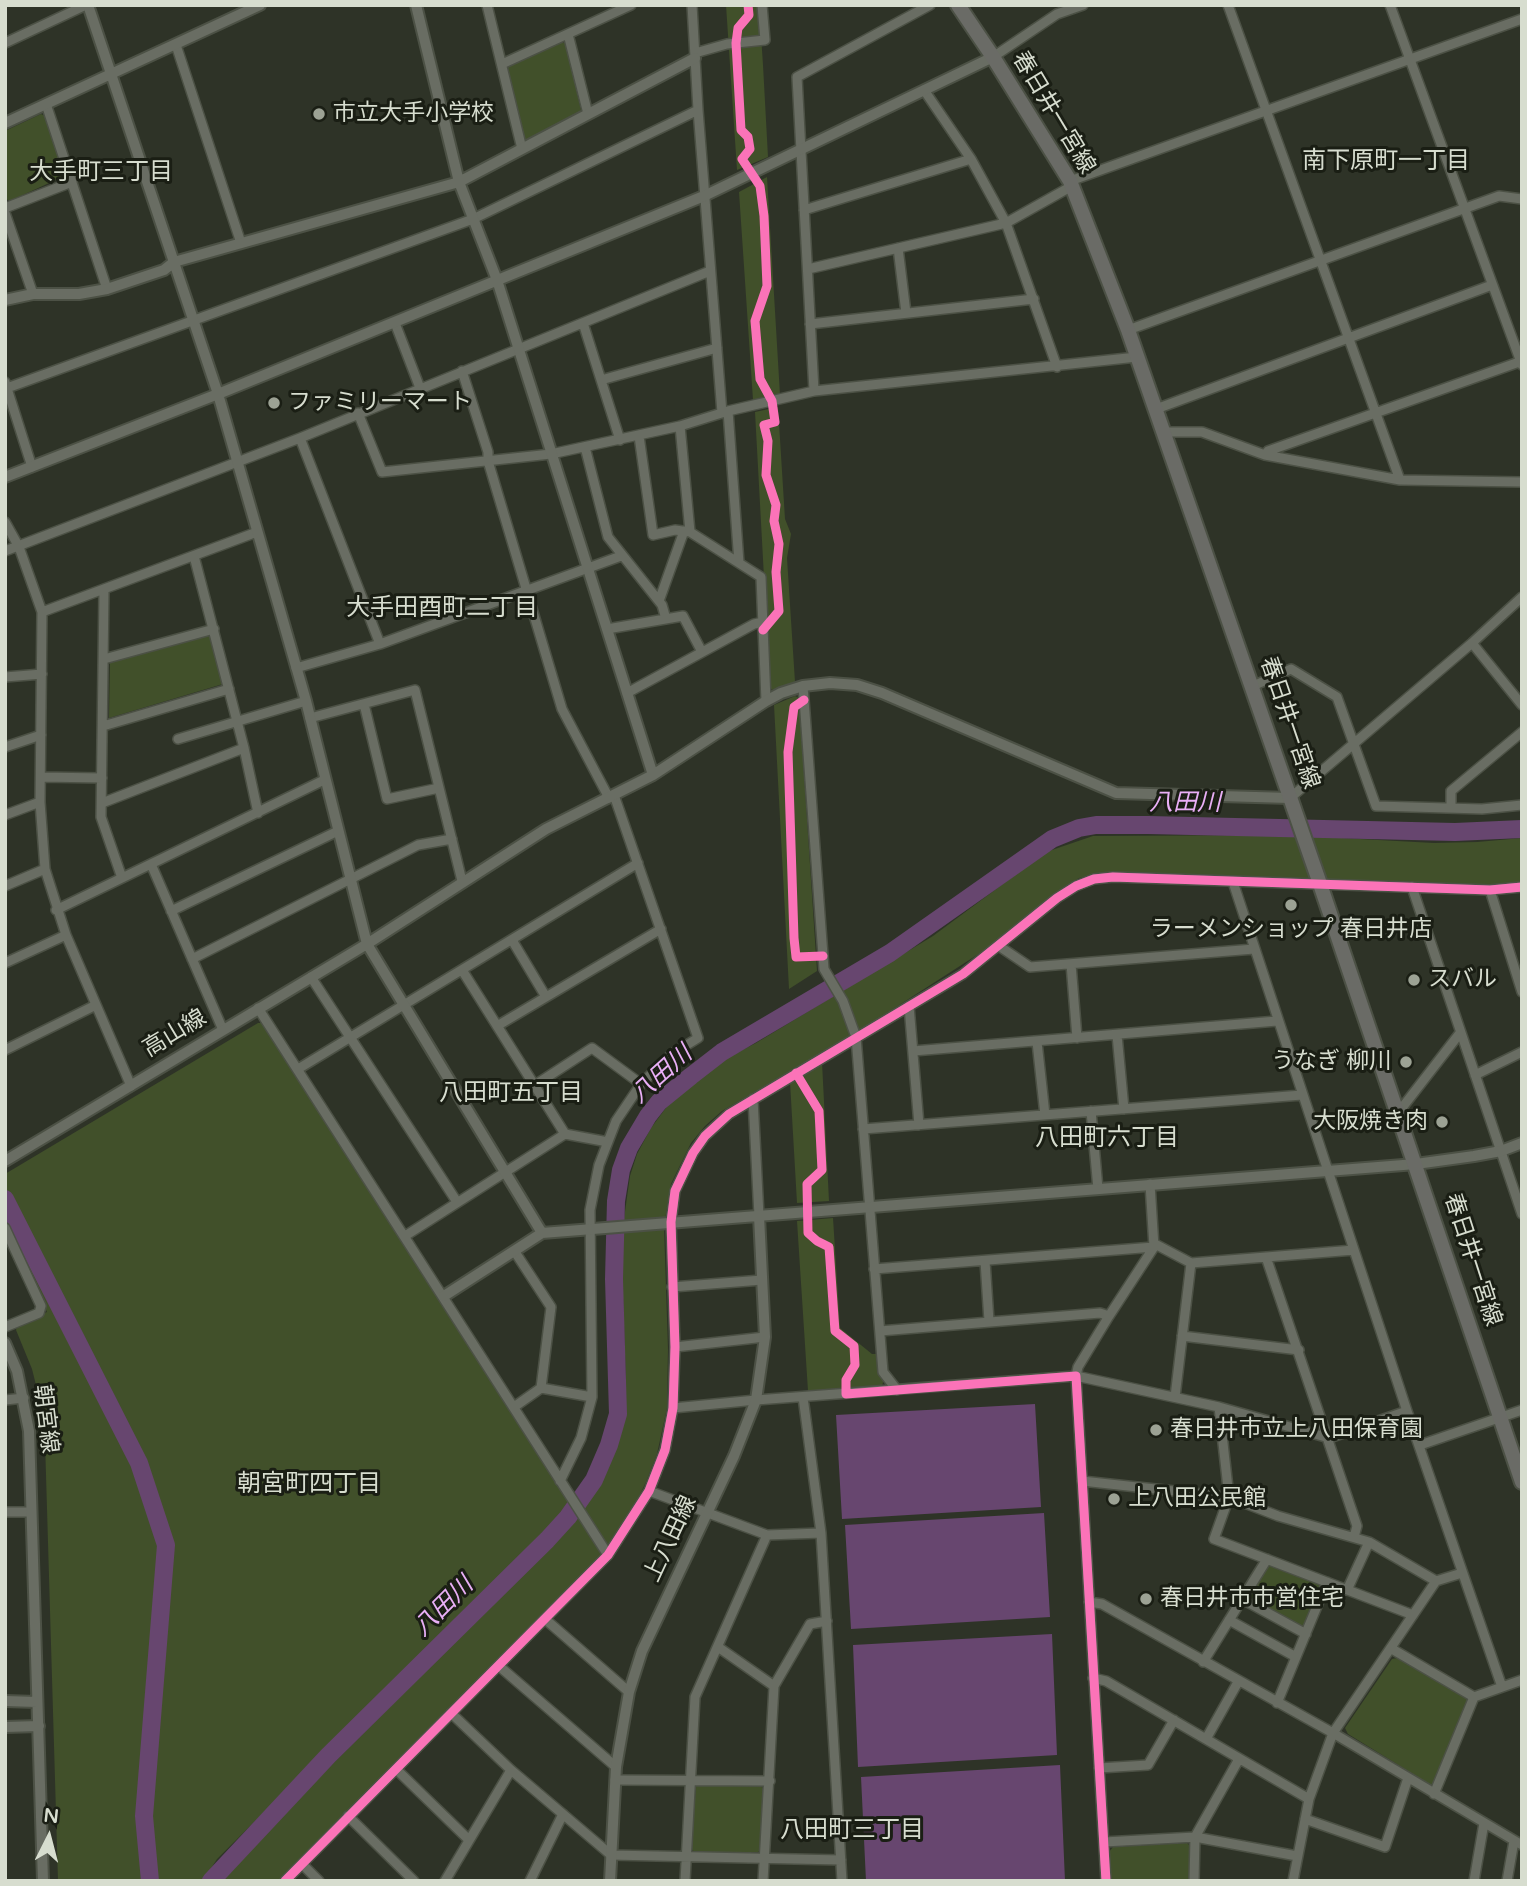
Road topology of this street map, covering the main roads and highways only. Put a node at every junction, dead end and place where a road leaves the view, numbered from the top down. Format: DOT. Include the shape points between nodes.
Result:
graph roads {
  1 [pos="958,5"];
  2 [pos="1522,1482"];
  1 -- 2 [label="main road, 春日井一宮線" via="1071,184 1128,330"];
}
